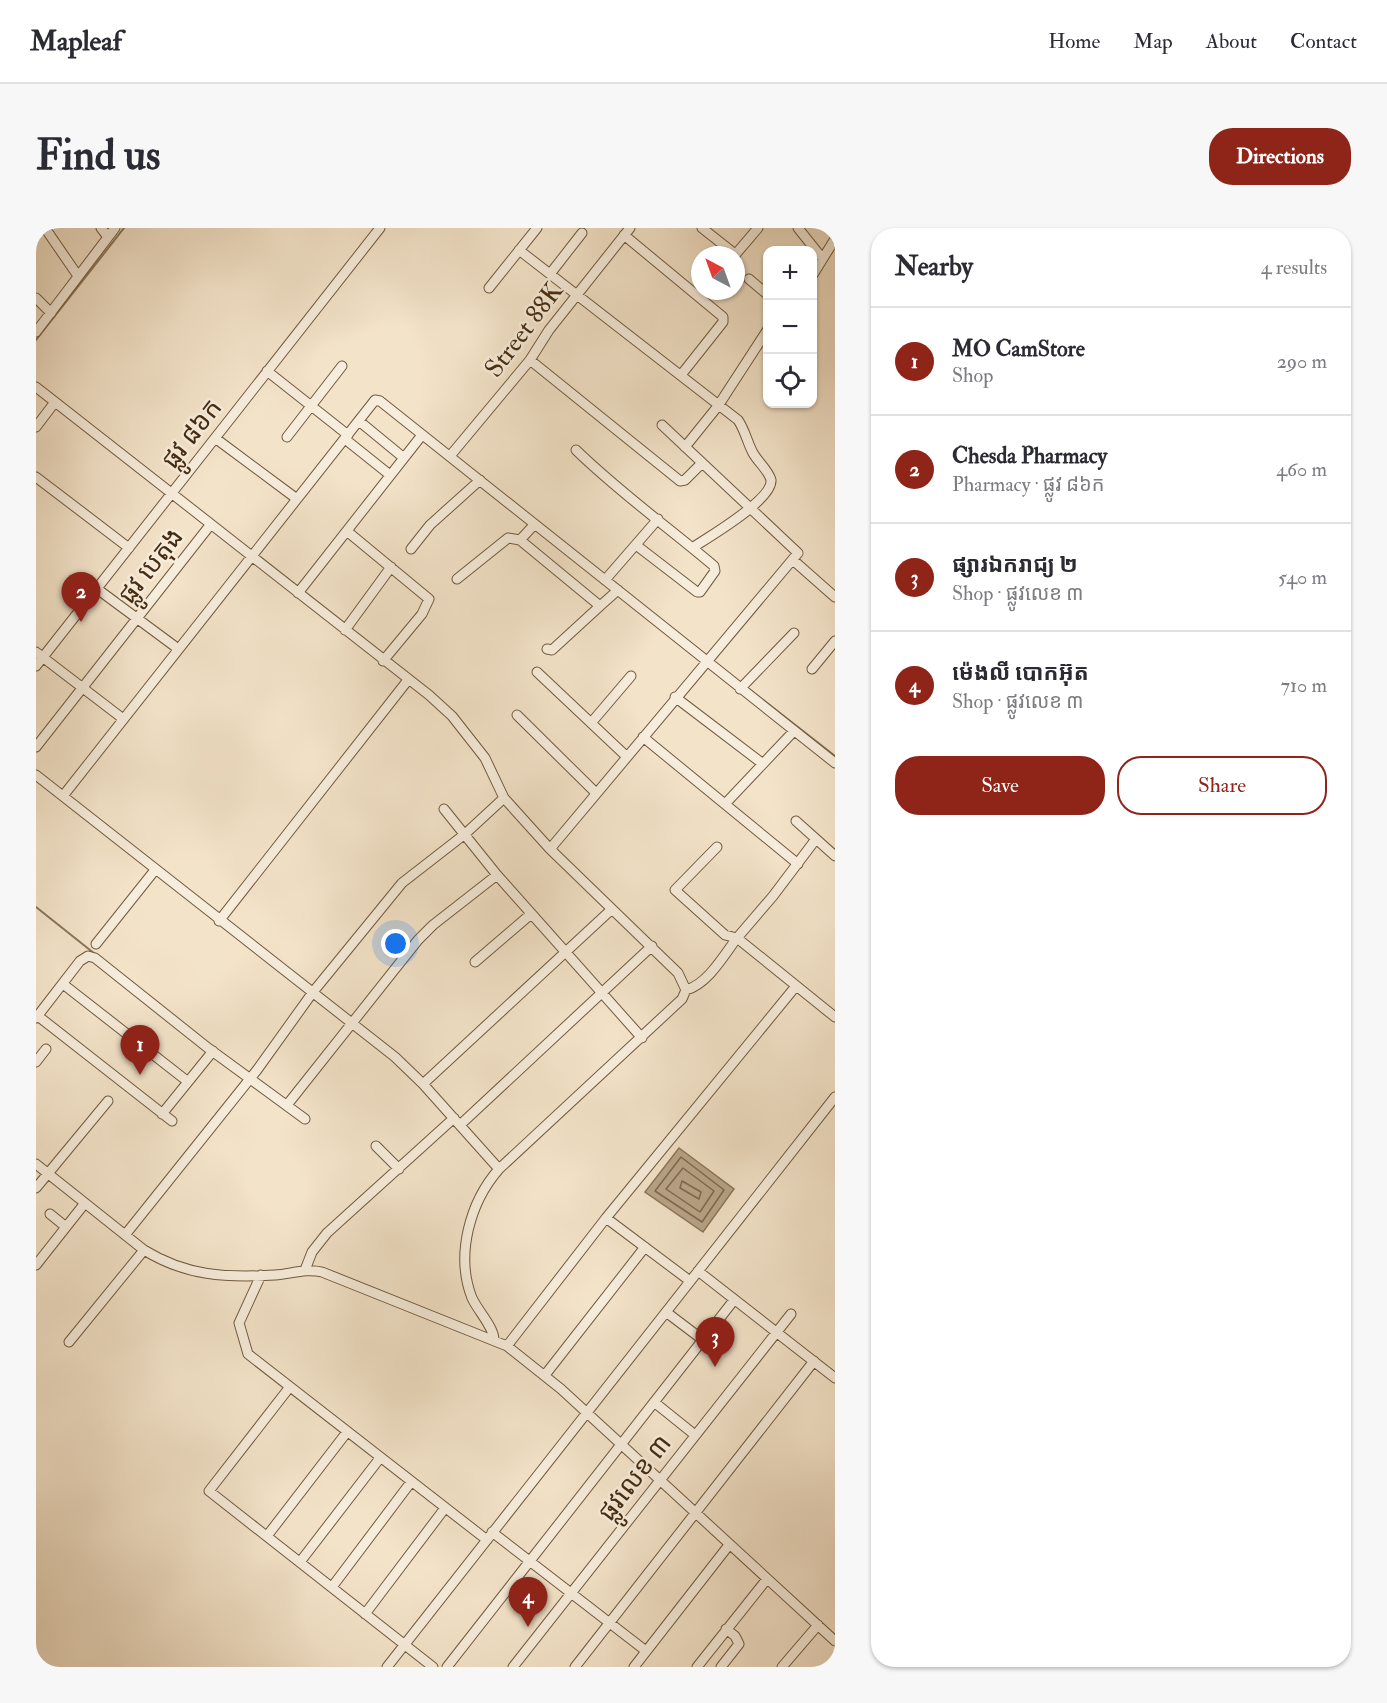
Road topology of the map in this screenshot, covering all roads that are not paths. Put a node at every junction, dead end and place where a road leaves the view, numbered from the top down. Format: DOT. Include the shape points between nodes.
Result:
graph roads {
  1 [pos="45,228"];
  2 [pos="101,228"];
  3 [pos="115,228"];
  4 [pos="380,228"];
  5 [pos="537,228"];
  6 [pos="702,228"];
  7 [pos="758,228"];
  8 [pos="798,228"];
  9 [pos="627,231"];
  10 [pos="582,233"];
  11 [pos="108,237"];
  12 [pos="835,239"];
  13 [pos="724,246"];
  14 [pos="743,246"];
  15 [pos="519,250"];
  16 [pos="822,258"];
  17 [pos="817,268"];
  18 [pos="550,274"];
  19 [pos="78,276"];
  20 [pos="749,279"];
  21 [pos="489,288"];
  22 [pos="763,291"];
  23 [pos="577,294"];
  24 [pos="36,298"];
  25 [pos="51,313"];
  26 [pos="36,332"];
  27 [pos="763,337"];
  28 [pos="530,360"];
  29 [pos="342,366"];
  30 [pos="267,371"];
  31 [pos="681,375"];
  32 [pos="36,387"];
  33 [pos="55,402"];
  34 [pos="311,406"];
  35 [pos="717,406"];
  36 [pos="359,421"];
  37 [pos="662,425"];
  38 [pos="36,427"];
  39 [pos="422,435"];
  40 [pos="287,437"];
  41 [pos="346,437"];
  42 [pos="215,438"];
  43 [pos="685,447"];
  44 [pos="576,450"];
  45 [pos="450,456"];
  46 [pos="404,458"];
  47 [pos="701,464"];
  48 [pos="390,475"];
  49 [pos="36,477"];
  50 [pos="480,480"];
  51 [pos="171,494"];
  52 [pos="297,499"];
  53 [pos="750,510"];
  54 [pos="658,519"];
  55 [pos="211,524"];
  56 [pos="534,525"];
  57 [pos="348,532"];
  58 [pos="520,540"];
  59 [pos="636,545"];
  60 [pos="129,548"];
  61 [pos="692,548"];
  62 [pos="411,549"];
  63 [pos="251,556"];
  64 [pos="793,560"];
  65 [pos="391,567"];
  66 [pos="457,579"];
  67 [pos="605,580"];
  68 [pos="96,588"];
  69 [pos="618,590"];
  70 [pos="298,593"];
  71 [pos="835,597"];
  72 [pos="600,606"];
  73 [pos="136,619"];
  74 [pos="345,630"];
  75 [pos="794,633"];
  76 [pos="835,641"];
  77 [pos="177,648"];
  78 [pos="547,649"];
  79 [pos="39,655"];
  80 [pos="383,661"];
  81 [pos="705,661"];
  82 [pos="36,666"];
  83 [pos="812,669"];
  84 [pos="537,672"];
  85 [pos="630,676"];
  86 [pos="408,680"];
  87 [pos="743,686"];
  88 [pos="82,688"];
  89 [pos="675,697"];
  90 [pos="517,716"];
  91 [pos="122,718"];
  92 [pos="591,723"];
  93 [pos="794,731"];
  94 [pos="643,737"];
  95 [pos="36,747"];
  96 [pos="626,756"];
  97 [pos="835,763"];
  98 [pos="763,764"];
  99 [pos="36,775"];
  100 [pos="596,793"];
  101 [pos="63,796"];
  102 [pos="504,798"];
  103 [pos="725,804"];
  104 [pos="444,809"];
  105 [pos="796,821"];
  106 [pos="465,834"];
  107 [pos="816,839"];
  108 [pos="717,847"];
  109 [pos="550,849"];
  110 [pos="835,856"];
  111 [pos="798,864"];
  112 [pos="155,870"];
  113 [pos="496,875"];
  114 [pos="612,909"];
  115 [pos="531,914"];
  116 [pos="219,921"];
  117 [pos="737,938"];
  118 [pos="96,944"];
  119 [pos="652,946"];
  120 [pos="565,951"];
  121 [pos="475,962"];
  122 [pos="63,984"];
  123 [pos="796,986"];
  124 [pos="686,990"];
  125 [pos="313,992"];
  126 [pos="601,993"];
  127 [pos="37,1017"];
  128 [pos="835,1017"];
  129 [pos="352,1023"];
  130 [pos="642,1038"];
  131 [pos="46,1048"];
  132 [pos="213,1051"];
  133 [pos="36,1062"];
  134 [pos="250,1078"];
  135 [pos="188,1081"];
  136 [pos="423,1084"];
  137 [pos="835,1097"];
  138 [pos="108,1101"];
  139 [pos="287,1105"];
  140 [pos="162,1114"];
  141 [pos="305,1119"];
  142 [pos="172,1121"];
  143 [pos="457,1121"];
  144 [pos="376,1146"];
  145 [pos="36,1164"];
  146 [pos="399,1169"];
  147 [pos="499,1169"];
  148 [pos="48,1173"];
  149 [pos="36,1188"];
  150 [pos="85,1203"];
  151 [pos="51,1214"];
  152 [pos="606,1218"];
  153 [pos="66,1227"];
  154 [pos="125,1235"];
  155 [pos="645,1247"];
  156 [pos="144,1250"];
  157 [pos="36,1265"];
  158 [pos="305,1270"];
  159 [pos="698,1271"];
  160 [pos="261,1275"];
  161 [pos="690,1281"];
  162 [pos="734,1300"];
  163 [pos="666,1312"];
  164 [pos="791,1314"];
  165 [pos="775,1334"];
  166 [pos="494,1339"];
  167 [pos="703,1340"];
  168 [pos="69,1342"];
  169 [pos="507,1346"];
  170 [pos="814,1361"];
  171 [pos="545,1375"];
  172 [pos="835,1378"];
  173 [pos="289,1388"];
  174 [pos="654,1402"];
  175 [pos="586,1412"];
  176 [pos="347,1432"];
  177 [pos="695,1436"];
  178 [pos="621,1445"];
  179 [pos="380,1458"];
  180 [pos="659,1481"];
  181 [pos="411,1482"];
  182 [pos="446,1508"];
  183 [pos="695,1513"];
  184 [pos="267,1536"];
  185 [pos="489,1536"];
  186 [pos="729,1545"];
  187 [pos="530,1561"];
  188 [pos="300,1562"];
  189 [pos="767,1579"];
  190 [pos="332,1587"];
  191 [pos="571,1593"];
  192 [pos="365,1614"];
  193 [pos="609,1623"];
  194 [pos="818,1625"];
  195 [pos="726,1629"];
  196 [pos="835,1641"];
  197 [pos="404,1644"];
  198 [pos="646,1651"];
  199 [pos="387,1667"];
  200 [pos="433,1667"];
  201 [pos="447,1667"];
  202 [pos="513,1667"];
  203 [pos="574,1667"];
  204 [pos="634,1667"];
  205 [pos="697,1667"];
  206 [pos="721,1667"];
  207 [pos="782,1667"];
  1 -- 19 [label="street"];
  2 -- 11 [label="street"];
  3 -- 11 [label="street"];
  4 -- 30 [label="street, ផ្លូវ ៨៦ក"];
  5 -- 15 [label="street"];
  6 -- 13 [label="street"];
  7 -- 14 [label="street"];
  8 -- 16 [label="street"];
  9 -- 23 [label="street, Street 88K"];
  9 -- 31 [label="street" via="723,317"];
  10 -- 18 [label="street"];
  11 -- 19 [label="street"];
  12 -- 16 [label="street"];
  15 -- 18 [label="street"];
  15 -- 21 [label="street"];
  16 -- 17 [label="street"];
  18 -- 23 [label="street"];
  19 -- 25 [label="street"];
  20 -- 22 [label="street"];
  23 -- 28 [label="street, Street 88K"];
  23 -- 31 [label="street"];
  24 -- 25 [label="street"];
  25 -- 26 [label="street"];
  27 -- 35 [label="street"];
  28 -- 45 [label="street, Street 88K"];
  28 -- 47 [label="street" via="680,481"];
  29 -- 34 [label="street"];
  30 -- 34 [label="street"];
  30 -- 42 [label="street, ផ្លូវ ៨៦ក"];
  31 -- 35 [label="street"];
  32 -- 33 [label="street"];
  33 -- 38 [label="street"];
  33 -- 51 [label="street"];
  34 -- 40 [label="street"];
  34 -- 41 [label="street"];
  35 -- 43 [label="street"];
  35 -- 53 [label="street" via="738,420 770,478 770,486"];
  36 -- 39 [label="street" via="375,400 380,401"];
  36 -- 41 [label="street"];
  36 -- 46 [label="street"];
  37 -- 43 [label="street"];
  39 -- 45 [label="street"];
  39 -- 46 [label="street"];
  41 -- 48 [label="street"];
  41 -- 52 [label="street"];
  42 -- 51 [label="street, ផ្លូវ ៨៦ក"];
  42 -- 52 [label="street"];
  43 -- 47 [label="street"];
  44 -- 54 [label="street" via="616,489"];
  45 -- 50 [label="street"];
  46 -- 48 [label="street"];
  47 -- 53 [label="street"];
  48 -- 57 [label="street"];
  49 -- 60 [label="street"];
  50 -- 56 [label="street"];
  50 -- 62 [label="street" via="430,525"];
  51 -- 55 [label="street"];
  51 -- 60 [label="street, ផ្លូវ ៨៦ក"];
  52 -- 63 [label="street"];
  53 -- 61 [label="street"];
  53 -- 64 [label="street" via="798,553"];
  54 -- 59 [label="street"];
  54 -- 61 [label="street"];
  55 -- 63 [label="street"];
  55 -- 73 [label="street, ផ្លូវ បេតុង"];
  56 -- 58 [label="street"];
  56 -- 67 [label="street"];
  57 -- 65 [label="street"];
  57 -- 70 [label="street"];
  58 -- 66 [label="street" via="508,538"];
  58 -- 72 [label="street"];
  59 -- 61 [label="street" via="700,592 715,571"];
  59 -- 67 [label="street"];
  60 -- 68 [label="street, ផ្លូវ ៨៦ក"];
  63 -- 70 [label="street"];
  63 -- 77 [label="street"];
  64 -- 71 [label="street"];
  64 -- 81 [label="street"];
  65 -- 74 [label="street"];
  65 -- 80 [label="street" via="427,595 429,603"];
  67 -- 69 [label="street"];
  68 -- 73 [label="street"];
  68 -- 79 [label="street, ផ្លូវ ៨៦ក"];
  69 -- 72 [label="street"];
  69 -- 81 [label="street"];
  70 -- 74 [label="street"];
  72 -- 78 [label="street" via="560,644"];
  73 -- 77 [label="street"];
  73 -- 88 [label="street, ផ្លូវ បេតុង"];
  74 -- 80 [label="street"];
  75 -- 87 [label="street"];
  76 -- 83 [label="street"];
  77 -- 91 [label="street"];
  79 -- 82 [label="street, ផ្លូវ ៨៦ក"];
  79 -- 88 [label="street"];
  80 -- 86 [label="street"];
  81 -- 87 [label="street"];
  81 -- 89 [label="street"];
  84 -- 92 [label="street"];
  85 -- 92 [label="street"];
  86 -- 102 [label="street" via="452,716 485,758"];
  86 -- 116 [label="street"];
  87 -- 93 [label="street"];
  88 -- 91 [label="street"];
  88 -- 95 [label="street, ផ្លូវ បេតុង"];
  89 -- 94 [label="street"];
  89 -- 98 [label="street"];
  90 -- 100 [label="street"];
  91 -- 101 [label="street"];
  92 -- 96 [label="street"];
  93 -- 97 [label="street"];
  93 -- 98 [label="street"];
  94 -- 96 [label="street"];
  94 -- 103 [label="street"];
  96 -- 100 [label="street"];
  98 -- 103 [label="street"];
  99 -- 101 [label="street"];
  100 -- 109 [label="street"];
  101 -- 112 [label="street"];
  102 -- 106 [label="street"];
  102 -- 109 [label="street"];
  103 -- 111 [label="street"];
  104 -- 106 [label="street"];
  105 -- 107 [label="street"];
  106 -- 113 [label="street"];
  106 -- 125 [label="street" via="402,883"];
  107 -- 110 [label="street"];
  107 -- 111 [label="street"];
  108 -- 117 [label="street" via="675,890 725,934"];
  109 -- 114 [label="street"];
  111 -- 117 [label="street"];
  112 -- 116 [label="street"];
  112 -- 118 [label="street"];
  113 -- 115 [label="street"];
  113 -- 129 [label="street" via="433,925"];
  114 -- 119 [label="street"];
  114 -- 120 [label="street"];
  115 -- 120 [label="street"];
  115 -- 121 [label="street"];
  116 -- 125 [label="street"];
  117 -- 123 [label="street"];
  117 -- 124 [label="street" via="707,975 694,988"];
  119 -- 124 [label="street" via="678,973"];
  119 -- 126 [label="street"];
  120 -- 126 [label="street"];
  120 -- 136 [label="street"];
  122 -- 127 [label="street"];
  122 -- 132 [label="street" via="81,961 95,957"];
  122 -- 135 [label="street"];
  123 -- 128 [label="street"];
  123 -- 152 [label="street"];
  124 -- 130 [label="street" via="682,999"];
  125 -- 129 [label="street"];
  125 -- 134 [label="street"];
  126 -- 130 [label="street"];
  126 -- 143 [label="street"];
  127 -- 140 [label="street"];
  129 -- 136 [label="street"];
  129 -- 139 [label="street"];
  130 -- 147 [label="street"];
  131 -- 133 [label="street"];
  132 -- 134 [label="street"];
  132 -- 135 [label="street"];
  134 -- 139 [label="street"];
  134 -- 154 [label="street"];
  135 -- 140 [label="street"];
  136 -- 143 [label="street"];
  137 -- 159 [label="street"];
  138 -- 148 [label="street"];
  139 -- 141 [label="street"];
  140 -- 142 [label="street"];
  143 -- 146 [label="street"];
  143 -- 147 [label="street"];
  144 -- 146 [label="street"];
  145 -- 148 [label="street"];
  146 -- 158 [label="street" via="327,1233 312,1252"];
  147 -- 166 [label="street" via="474,1206 466,1251 469,1289"];
  148 -- 149 [label="street"];
  148 -- 150 [label="street"];
  150 -- 153 [label="street"];
  150 -- 154 [label="street"];
  151 -- 153 [label="street"];
  152 -- 155 [label="street"];
  152 -- 169 [label="street"];
  153 -- 157 [label="street"];
  154 -- 156 [label="street"];
  155 -- 161 [label="street"];
  155 -- 171 [label="street"];
  156 -- 160 [label="street" via="190,1272"];
  156 -- 168 [label="street"];
  158 -- 160 [label="street"];
  158 -- 166 [label="street" via="322,1272"];
  159 -- 161 [label="street"];
  159 -- 162 [label="street"];
  160 -- 173 [label="street" via="239,1323 248,1354"];
  161 -- 163 [label="street"];
  162 -- 165 [label="street"];
  162 -- 167 [label="street"];
  163 -- 167 [label="street"];
  163 -- 175 [label="street"];
  164 -- 165 [label="street, ផ្លូវលេខ ៣"];
  165 -- 170 [label="street"];
  165 -- 177 [label="street, ផ្លូវលេខ ៣"];
  166 -- 169 [label="street"];
  167 -- 174 [label="street"];
  169 -- 171 [label="street"];
  170 -- 172 [label="street"];
  170 -- 183 [label="street"];
  171 -- 175 [label="street"];
  173 -- 176 [label="street"];
  173 -- 184 [label="street" via="209,1491"];
  174 -- 177 [label="street"];
  174 -- 178 [label="street"];
  175 -- 178 [label="street"];
  175 -- 185 [label="street"];
  176 -- 179 [label="street"];
  176 -- 184 [label="street"];
  177 -- 180 [label="street, ផ្លូវលេខ ៣"];
  178 -- 180 [label="street"];
  178 -- 187 [label="street"];
  179 -- 181 [label="street"];
  179 -- 188 [label="street"];
  180 -- 183 [label="street"];
  180 -- 191 [label="street, ផ្លូវលេខ ៣"];
  181 -- 182 [label="street"];
  181 -- 190 [label="street"];
  182 -- 185 [label="street"];
  182 -- 192 [label="street"];
  183 -- 186 [label="street"];
  183 -- 193 [label="street"];
  184 -- 188 [label="street"];
  185 -- 187 [label="street"];
  185 -- 197 [label="street"];
  186 -- 189 [label="street"];
  186 -- 198 [label="street"];
  187 -- 191 [label="street"];
  187 -- 201 [label="street"];
  188 -- 190 [label="street"];
  189 -- 194 [label="street"];
  189 -- 195 [label="street"];
  190 -- 192 [label="street"];
  191 -- 193 [label="street"];
  191 -- 202 [label="street, ផ្លូវលេខ ៣"];
  192 -- 197 [label="street"];
  193 -- 198 [label="street"];
  193 -- 203 [label="street"];
  194 -- 196 [label="street"];
  194 -- 207 [label="street"];
  195 -- 205 [label="street"];
  195 -- 206 [label="street" via="740,1644"];
  197 -- 199 [label="street"];
  197 -- 200 [label="street"];
  198 -- 204 [label="street"];
}
